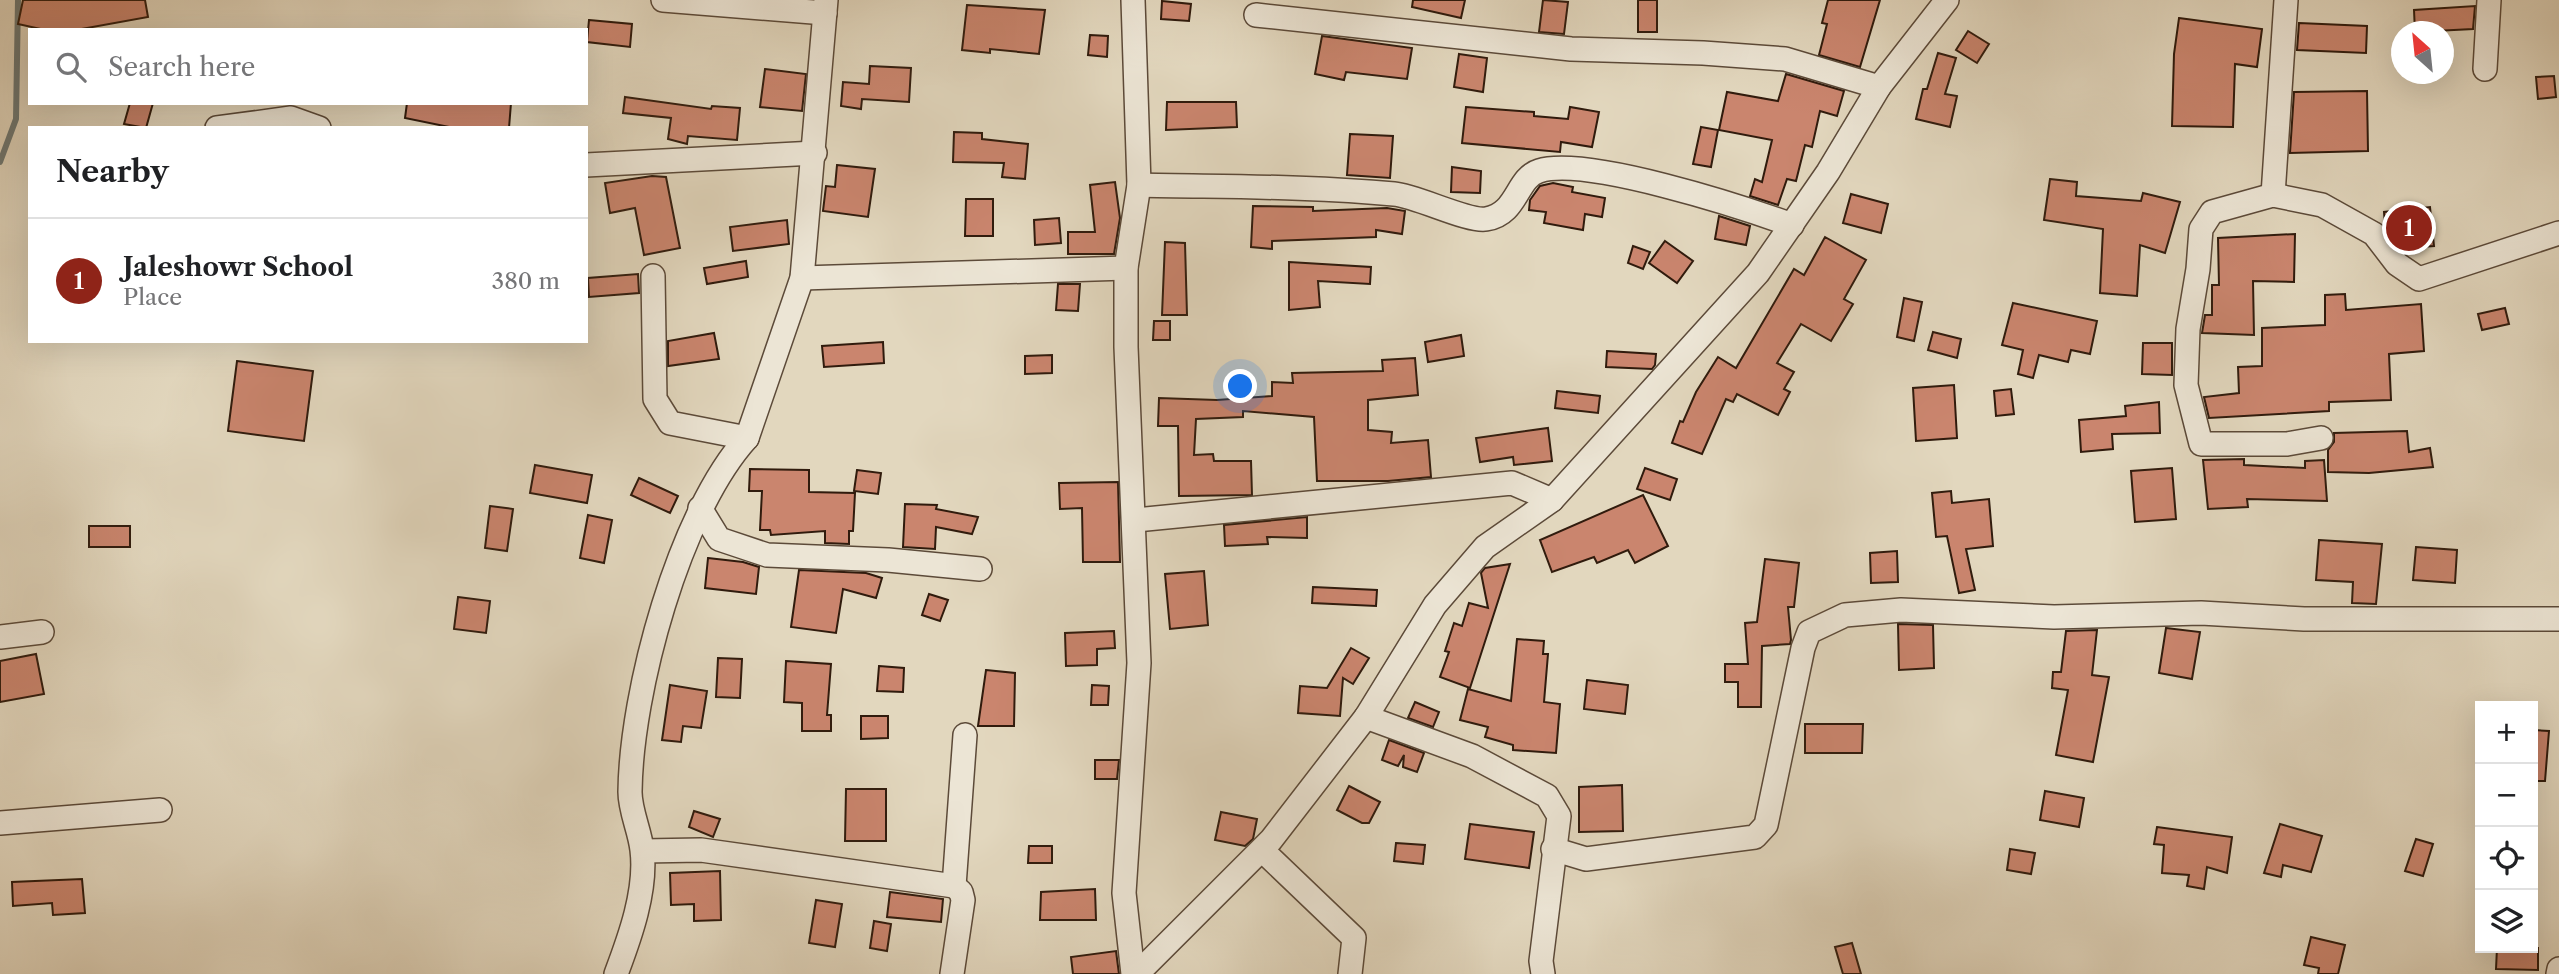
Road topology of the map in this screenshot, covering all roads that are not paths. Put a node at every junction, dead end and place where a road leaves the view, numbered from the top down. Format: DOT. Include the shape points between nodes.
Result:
graph roads {
  1 [pos="663,0"];
  2 [pos="1947,0"];
  3 [pos="2286,0"];
  4 [pos="2489,0"];
  5 [pos="1127,1"];
  6 [pos="826,7"];
  7 [pos="1256,15"];
  8 [pos="2485,69"];
  9 [pos="1879,87"];
  10 [pos="232,126"];
  11 [pos="313,126"];
  12 [pos="815,153"];
  13 [pos="588,165"];
  14 [pos="1139,185"];
  15 [pos="2273,195"];
  16 [pos="1792,225"];
  17 [pos="2559,233"];
  18 [pos="1126,268"];
  19 [pos="653,276"];
  20 [pos="802,278"];
  21 [pos="747,438"];
  22 [pos="2321,438"];
  23 [pos="1552,500"];
  24 [pos="700,508"];
  25 [pos="1136,520"];
  26 [pos="980,569"];
  27 [pos="2559,619"];
  28 [pos="42,632"];
  29 [pos="0,637"];
  30 [pos="1366,717"];
  31 [pos="965,735"];
  32 [pos="160,810"];
  33 [pos="0,823"];
  34 [pos="1553,849"];
  35 [pos="1262,850"];
  36 [pos="643,851"];
  37 [pos="954,886"];
  38 [pos="2559,969"];
  39 [pos="616,974"];
  40 [pos="952,974"];
  41 [pos="1135,974"];
  42 [pos="1350,974"];
  43 [pos="1543,974"];
  44 [pos="2557,974"];
  1 -- 6 [label="street"];
  2 -- 9 [label="street"];
  3 -- 15 [label="street"];
  4 -- 8 [label="street"];
  5 -- 14 [label="street"];
  6 -- 12 [label="street"];
  7 -- 9 [label="street" via="1571,49 1785,59"];
  9 -- 16 [label="street"];
  10 -- 11 [label="street" via="290,118"];
  12 -- 13 [label="street"];
  12 -- 20 [label="street"];
  14 -- 16 [label="street" via="1398,194 1485,219 1509,209 1536,171 1563,168 1717,198"];
  14 -- 18 [label="street"];
  15 -- 17 [label="street" via="2322,205 2374,233 2397,264 2419,279"];
  15 -- 22 [label="street" via="2212,212 2205,219 2188,329 2186,385 2201,444 2287,444"];
  16 -- 23 [label="street" via="1758,273"];
  18 -- 20 [label="street"];
  18 -- 25 [label="street"];
  19 -- 21 [label="street" via="654,399 670,423"];
  20 -- 21 [label="street"];
  21 -- 24 [label="street"];
  23 -- 25 [label="street" via="1512,483"];
  23 -- 30 [label="street" via="1485,547 1443,596"];
  24 -- 26 [label="street" via="719,539 767,555"];
  24 -- 36 [label="street" via="675,571 641,694 630,794"];
  25 -- 41 [label="street" via="1139,663 1124,892"];
  27 -- 34 [label="street" via="2304,619 2212,613 2054,617 1901,610 1845,615 1809,632 1766,825 1755,837 1586,859"];
  28 -- 29 [label="street"];
  30 -- 34 [label="street" via="1472,756 1547,796 1559,816"];
  30 -- 35 [label="street"];
  31 -- 37 [label="street"];
  32 -- 33 [label="street"];
  34 -- 43 [label="street"];
  35 -- 41 [label="street"];
  35 -- 42 [label="street" via="1353,938"];
  36 -- 37 [label="street" via="701,850"];
  36 -- 39 [label="street" via="636,920"];
  37 -- 40 [label="street" via="962,900"];
  38 -- 44 [label="street"];
}
